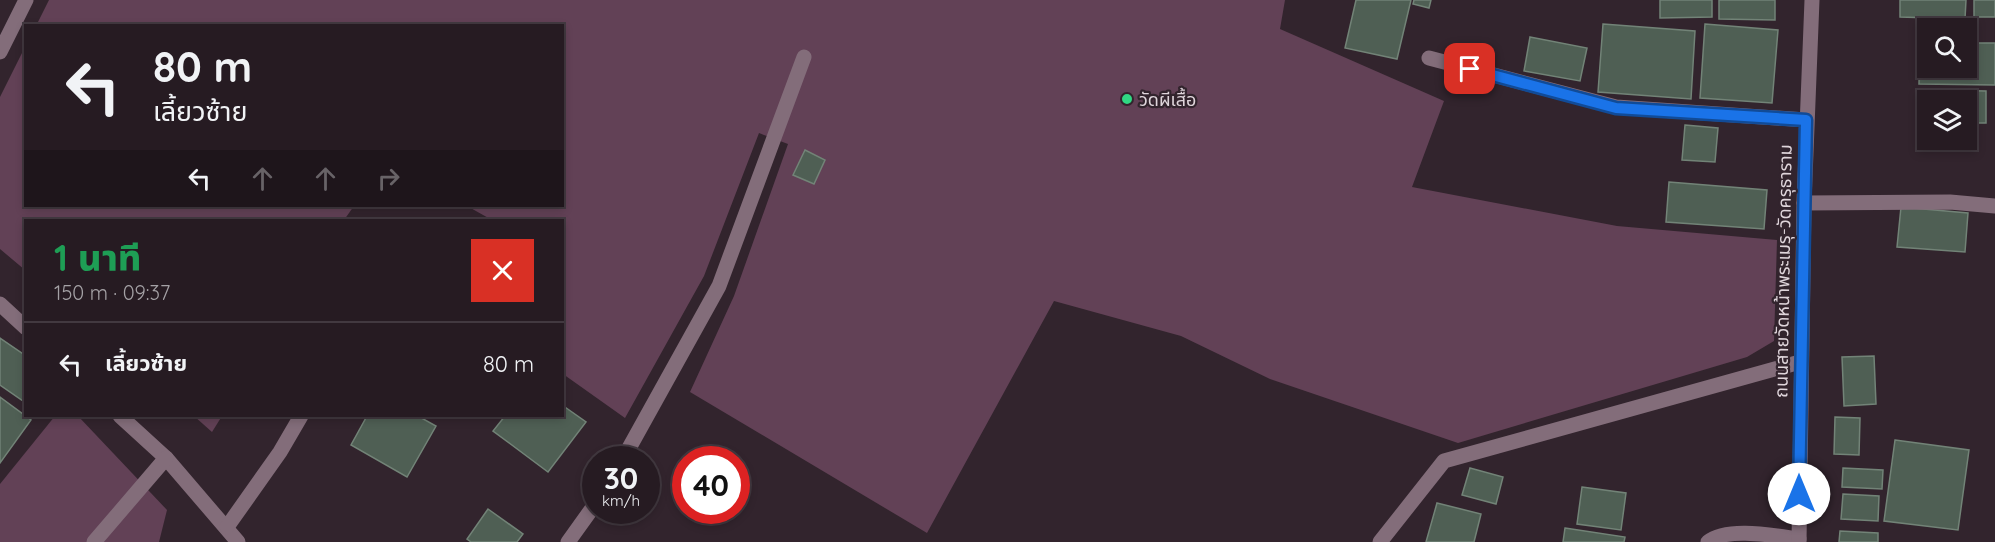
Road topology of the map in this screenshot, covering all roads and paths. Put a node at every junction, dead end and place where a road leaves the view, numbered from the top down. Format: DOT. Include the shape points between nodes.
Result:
graph roads {
  1 [pos="26,0"];
  2 [pos="1812,0"];
  3 [pos="0,52"];
  4 [pos="804,57"];
  5 [pos="1428,58"];
  6 [pos="1806,120"];
  7 [pos="1804,203"];
  8 [pos="1995,206"];
  9 [pos="0,304"];
  10 [pos="24,326"];
  11 [pos="1800,362"];
  12 [pos="121,417"];
  13 [pos="300,417"];
  14 [pos="630,446"];
  15 [pos="166,458"];
  16 [pos="582,522"];
  17 [pos="227,527"];
  18 [pos="1799,540"];
  19 [pos="94,542"];
  20 [pos="238,542"];
  21 [pos="568,542"];
  22 [pos="1380,542"];
  23 [pos="1708,542"];
  1 -- 3 [label="street"];
  2 -- 6 [label="street, ถนนสายวัดหน้าพระเมรุ-วัดครุธาราม"];
  4 -- 14 [label="street" via="719,286"];
  5 -- 6 [label="street" via="1616,108"];
  6 -- 7 [label="street, ถนนสายวัดหน้าพระเมรุ-วัดครุธาราม"];
  7 -- 8 [label="street" via="1950,202"];
  7 -- 11 [label="street, ถนนสายวัดหน้าพระเมรุ-วัดครุธาราม"];
  9 -- 10 [label="street"];
  11 -- 18 [label="street, ถนนสายวัดหน้าพระเมรุ-วัดครุธาราม"];
  11 -- 22 [label="street" via="1444,461"];
  12 -- 15 [label="street"];
  13 -- 17 [label="street"];
  15 -- 17 [label="street"];
  15 -- 19 [label="street"];
  16 -- 21 [label="street"];
  17 -- 20 [label="street"];
  18 -- 23 [label="street" via="1741,533"];
}
